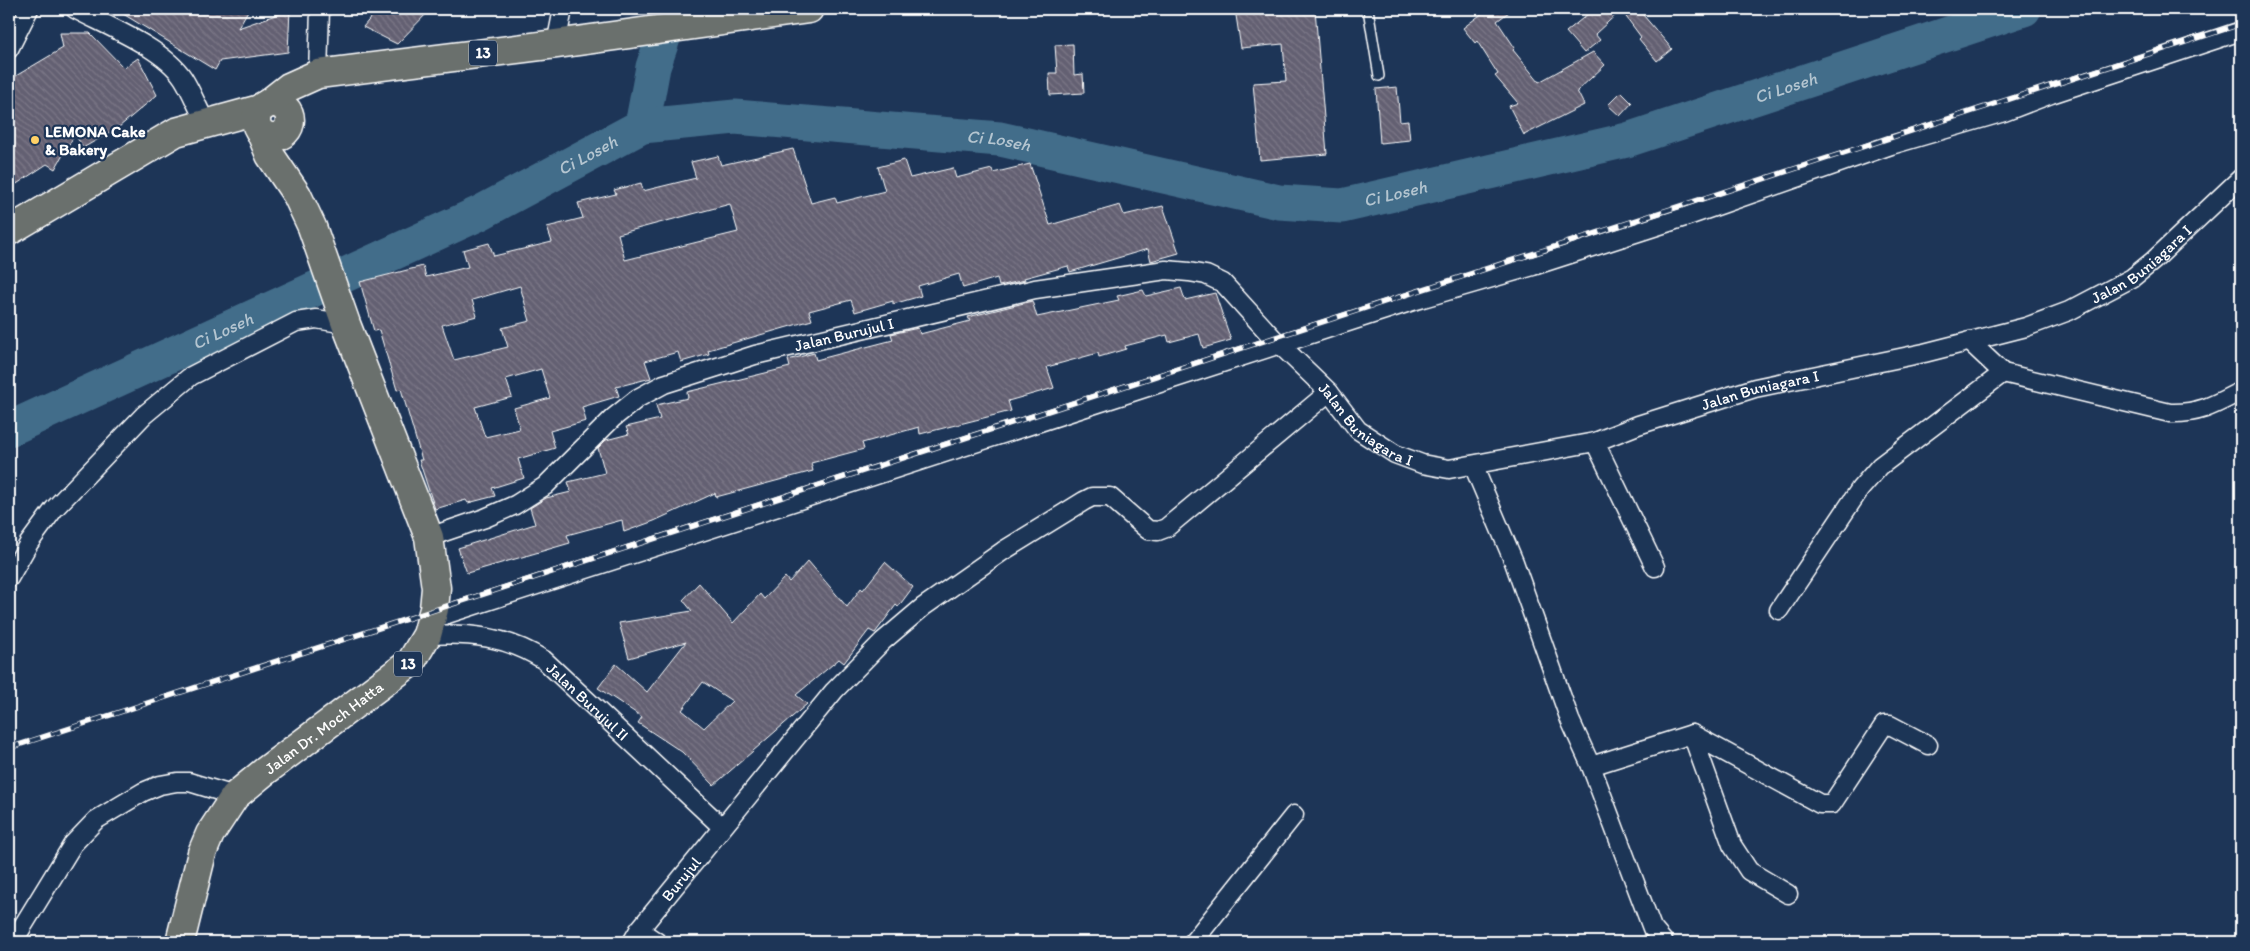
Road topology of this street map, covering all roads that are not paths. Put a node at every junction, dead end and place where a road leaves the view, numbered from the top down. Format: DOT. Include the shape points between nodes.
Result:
graph roads {
  1 [pos="29,9"];
  2 [pos="75,9"];
  3 [pos="320,9"];
  4 [pos="563,9"];
  5 [pos="809,9"];
  6 [pos="1368,9"];
  7 [pos="2241,31"];
  8 [pos="556,44"];
  9 [pos="9,49"];
  10 [pos="318,74"];
  11 [pos="1379,76"];
  12 [pos="261,118"];
  13 [pos="206,123"];
  14 [pos="290,123"];
  15 [pos="176,132"];
  16 [pos="2241,178"];
  17 [pos="297,195"];
  18 [pos="9,231"];
  19 [pos="344,318"];
  20 [pos="1969,341"];
  21 [pos="1281,344"];
  22 [pos="2002,373"];
  23 [pos="2241,391"];
  24 [pos="1329,392"];
  25 [pos="1595,442"];
  26 [pos="1473,465"];
  27 [pos="429,537"];
  28 [pos="1655,567"];
  29 [pos="9,578"];
  30 [pos="1779,610"];
  31 [pos="429,627"];
  32 [pos="1692,734"];
  33 [pos="1928,745"];
  34 [pos="1591,766"];
  35 [pos="235,796"];
  36 [pos="1294,815"];
  37 [pos="722,827"];
  38 [pos="1788,894"];
  39 [pos="636,936"];
  40 [pos="14,942"];
  41 [pos="180,942"];
  42 [pos="657,942"];
  43 [pos="1193,942"];
  44 [pos="1664,942"];
  1 -- 9 [label="street"];
  2 -- 13 [label="street" via="158,54 171,65 183,78"];
  3 -- 10 [label="street"];
  4 -- 8 [label="street"];
  5 -- 8 [label="main road, 13"];
  6 -- 11 [label="lane"];
  7 -- 21 [label="street" via="2004,112 1872,151 1685,217"];
  8 -- 10 [label="main road, 13"];
  10 -- 12 [label="main road, 13" via="289,87"];
  10 -- 14 [label="main road"];
  12 -- 13 [label="main road"];
  12 -- 14 [label="main road" via="274,138 286,132"];
  12 -- 15 [label="main road"];
  12 -- 17 [label="main road, 13" via="270,155"];
  13 -- 15 [label="main road"];
  14 -- 17 [label="main road, 13" via="290,164"];
  15 -- 18 [label="main road"];
  16 -- 20 [label="street, Jalan Buniagara I" via="2132,278 2069,311 2026,327"];
  17 -- 19 [label="main road, 13" via="312,227"];
  19 -- 27 [label="main road, Jalan Dr. Moch Hatta / 13"];
  19 -- 29 [label="street" via="296,322 191,376 144,415 54,509"];
  20 -- 22 [label="street"];
  20 -- 25 [label="street, Jalan Buniagara I" via="1755,388"];
  21 -- 24 [label="street, Jalan Buniagara I"];
  21 -- 27 [label="street, Jalan Burujul I" via="1222,284 1206,275 1166,270 1035,289 755,355 664,384 638,398 613,418 545,486 515,505"];
  21 -- 31 [label="street"];
  22 -- 23 [label="street" via="2170,413 2206,409"];
  22 -- 30 [label="street" via="1880,466 1860,489"];
  24 -- 26 [label="street, Jalan Buniagara I" via="1358,430 1395,454 1422,464 1449,468"];
  24 -- 37 [label="street, Burujul" via="1166,528 1148,530 1110,497 1092,497 1003,551 923,607 883,641 834,691"];
  25 -- 26 [label="street, Jalan Buniagara I"];
  25 -- 28 [label="street"];
  26 -- 34 [label="street" via="1514,562 1570,720"];
  27 -- 31 [label="main road, Jalan Dr. Moch Hatta / 13" via="436,588"];
  31 -- 35 [label="main road, Jalan Dr. Moch Hatta / 13" via="419,651 402,670"];
  31 -- 37 [label="street, Jalan Burujul II" via="500,640 525,648 544,660"];
  32 -- 33 [label="street" via="1824,806 1832,804 1884,725"];
  32 -- 34 [label="street"];
  32 -- 38 [label="street" via="1732,845 1749,871"];
  34 -- 44 [label="street" via="1652,928"];
  35 -- 40 [label="street" via="189,782 176,782 143,792 96,820 73,844"];
  35 -- 41 [label="main road, Jalan Dr. Moch Hatta / 13" via="210,834 202,853"];
  36 -- 43 [label="street"];
  37 -- 39 [label="street, Burujul"];
  39 -- 42 [label="street"];
}
